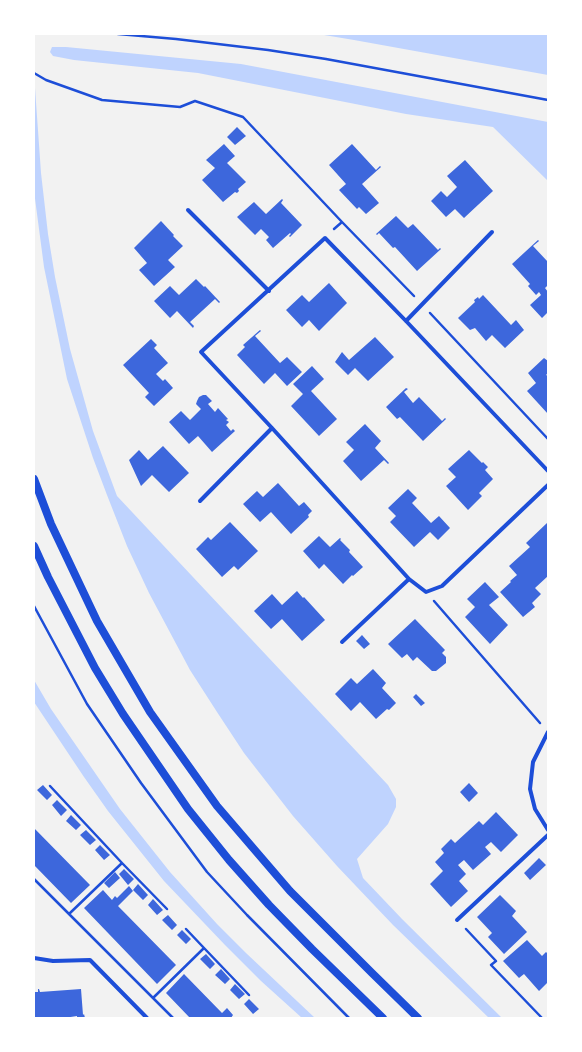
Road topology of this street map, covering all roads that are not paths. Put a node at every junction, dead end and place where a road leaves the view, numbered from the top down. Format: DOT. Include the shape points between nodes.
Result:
graph roads {
  1 [pos="188,210"];
  2 [pos="492,232"];
  3 [pos="269,291"];
  4 [pos="406,321"];
  5 [pos="272,428"];
  6 [pos="548,471"];
  7 [pos="34,479"];
  8 [pos="548,485"];
  9 [pos="200,501"];
  10 [pos="34,546"];
  11 [pos="409,579"];
  12 [pos="342,642"];
  13 [pos="548,732"];
  14 [pos="548,830"];
  15 [pos="548,835"];
  16 [pos="457,920"];
  17 [pos="34,958"];
  18 [pos="147,1018"];
  19 [pos="384,1018"];
  20 [pos="418,1018"];
  1 -- 3 [label="street"];
  2 -- 4 [label="street"];
  3 -- 4 [label="street" via="325,238"];
  3 -- 5 [label="street" via="201,352"];
  4 -- 6 [label="street"];
  5 -- 9 [label="street"];
  5 -- 11 [label="street"];
  7 -- 20 [label="main road" via="51,524 97,621 150,712 217,806 290,891"];
  8 -- 11 [label="street" via="442,586 426,592"];
  10 -- 19 [label="main road" via="95,668 188,809 269,905"];
  11 -- 12 [label="street"];
  13 -- 14 [label="street" via="533,762 530,789 535,808"];
  15 -- 16 [label="street"];
  17 -- 18 [label="street" via="53,961 90,960"];
}
